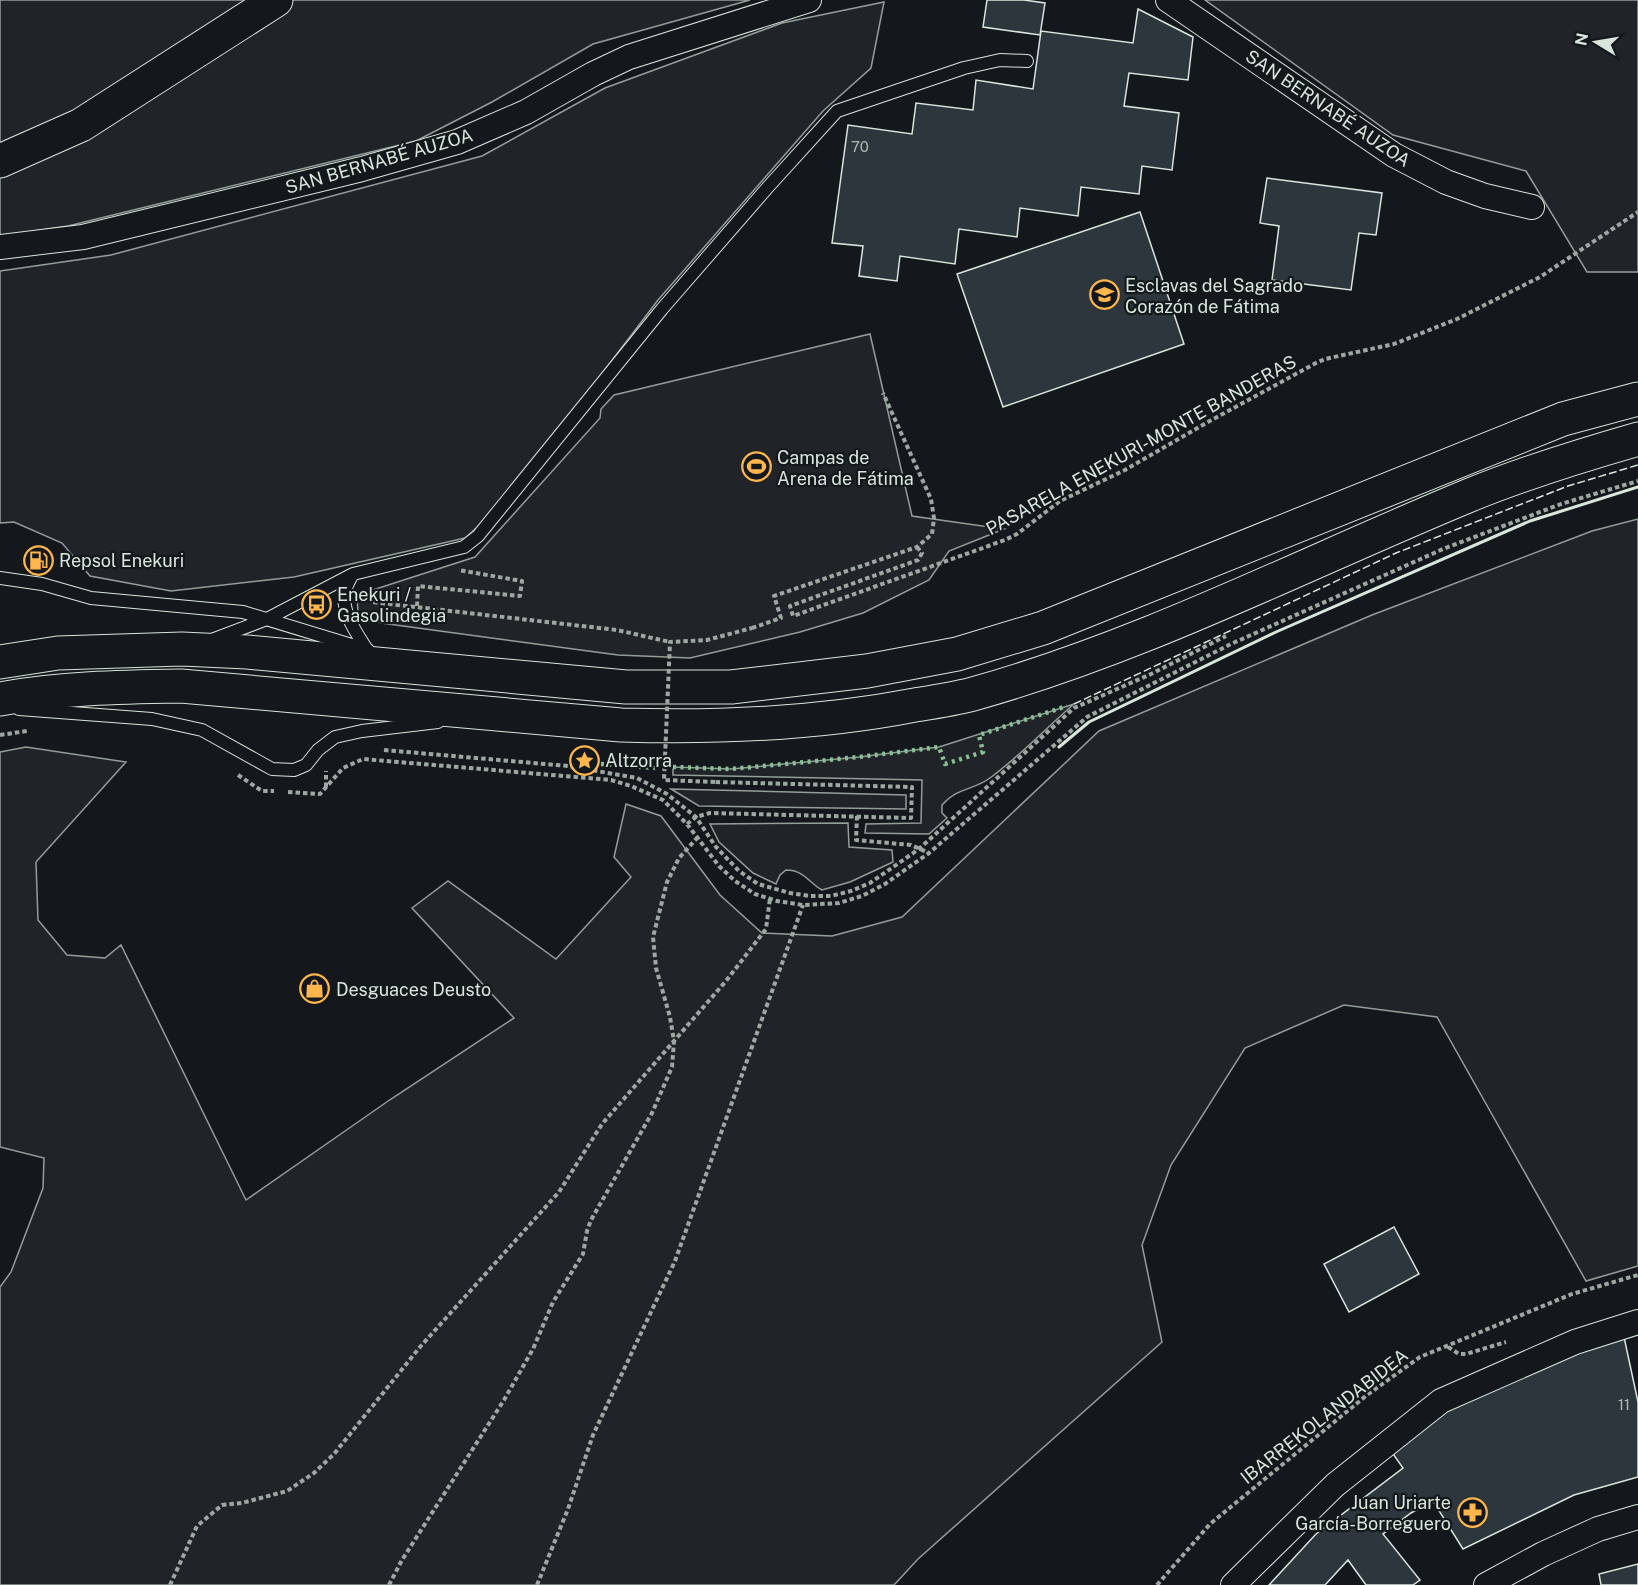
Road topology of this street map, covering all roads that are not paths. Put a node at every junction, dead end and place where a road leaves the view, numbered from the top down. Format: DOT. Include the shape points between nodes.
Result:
graph roads {
  1 [pos="276,0"];
  2 [pos="809,0"];
  3 [pos="1168,0"];
  4 [pos="1026,61"];
  5 [pos="0,161"];
  6 [pos="1532,207"];
  7 [pos="0,247"];
  8 [pos="1638,399"];
  9 [pos="1638,439"];
  10 [pos="353,574"];
  11 [pos="0,578"];
  12 [pos="267,619"];
  13 [pos="182,649"];
  14 [pos="378,657"];
  15 [pos="0,662"];
  16 [pos="0,699"];
  17 [pos="0,708"];
  18 [pos="500,716"];
  19 [pos="1638,1322"];
  20 [pos="1638,1517"];
  21 [pos="1233,1585"];
  22 [pos="1486,1585"];
  1 -- 5 [label="main road" via="81,125"];
  2 -- 7 [label="street, SAN BERNABÉ AUZOA" via="629,57 526,112 457,142 83,237"];
  3 -- 6 [label="street, SAN BERNABÉ AUZOA" via="1394,155 1446,182"];
  4 -- 10 [label="lane" via="1000,60 964,68 837,111 662,309 478,536 464,547"];
  8 -- 14 [label="main road" via="1563,419 1043,628 957,654 867,671 730,687 626,687"];
  9 -- 18 [label="main road" via="1473,494 1130,641 970,695 846,717 740,726 621,725"];
  10 -- 12 [label="lane"];
  10 -- 14 [label="lane" via="345,591 350,622"];
  11 -- 12 [label="lane" via="42,584 91,598 243,612"];
  12 -- 13 [label="lane"];
  12 -- 14 [label="lane"];
  13 -- 14 [label="main road"];
  13 -- 15 [label="main road" via="58,653"];
  16 -- 18 [label="main road" via="79,690 181,686"];
  17 -- 18 [label="lane" via="152,719 202,730 272,769 294,770 306,765 335,737"];
  19 -- 21 [label="street" via="1575,1342 1441,1401 1335,1485"];
  20 -- 22 [label="street" via="1598,1529"];
}
